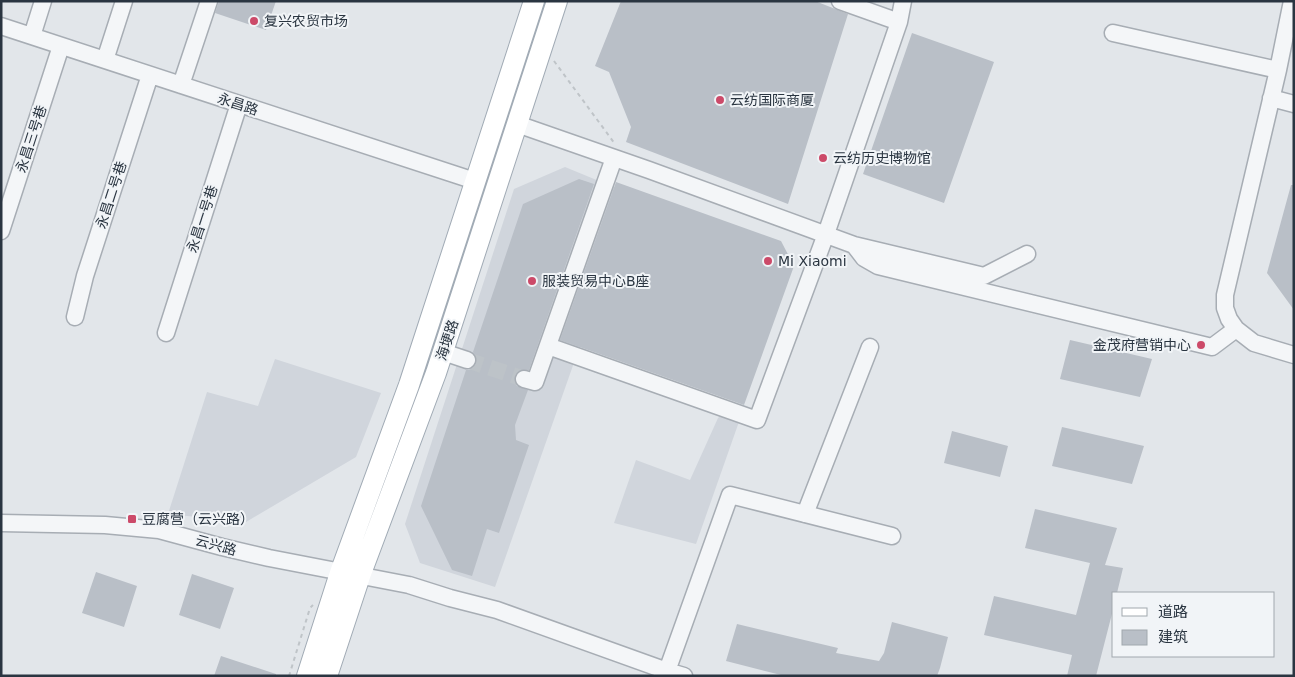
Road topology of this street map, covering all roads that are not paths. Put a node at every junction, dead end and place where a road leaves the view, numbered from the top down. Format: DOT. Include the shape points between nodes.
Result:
graph roads {
  1 [pos="43,1"];
  2 [pos="124,1"];
  3 [pos="209,1"];
  4 [pos="534,1"];
  5 [pos="556,1"];
  6 [pos="840,1"];
  7 [pos="903,1"];
  8 [pos="1292,1"];
  9 [pos="899,22"];
  10 [pos="1,26"];
  11 [pos="1113,33"];
  12 [pos="32,36"];
  13 [pos="61,46"];
  14 [pos="105,60"];
  15 [pos="1278,70"];
  16 [pos="150,75"];
  17 [pos="181,85"];
  18 [pos="1271,98"];
  19 [pos="239,104"];
  20 [pos="1294,104"];
  21 [pos="517,124"];
  22 [pos="622,160"];
  23 [pos="475,181"];
  24 [pos="1,231"];
  25 [pos="826,234"];
  26 [pos="854,245"];
  27 [pos="1027,254"];
  28 [pos="75,317"];
  29 [pos="1236,329"];
  30 [pos="166,333"];
  31 [pos="548,346"];
  32 [pos="870,347"];
  33 [pos="443,352"];
  34 [pos="1294,355"];
  35 [pos="467,360"];
  36 [pos="524,379"];
  37 [pos="805,514"];
  38 [pos="1,523"];
  39 [pos="892,536"];
  40 [pos="340,573"];
  41 [pos="360,576"];
  42 [pos="667,671"];
  43 [pos="307,676"];
  44 [pos="327,676"];
  45 [pos="684,676"];
  1 -- 12 [label="street"];
  2 -- 14 [label="street"];
  3 -- 17 [label="street"];
  4 -- 23 [label="main road, 海埂路"];
  5 -- 21 [label="main road, 海埂路"];
  6 -- 9 [label="street"];
  7 -- 9 [label="street"];
  8 -- 15 [label="street"];
  9 -- 25 [label="street"];
  10 -- 12 [label="street, 永昌路"];
  11 -- 15 [label="street"];
  12 -- 13 [label="street, 永昌路"];
  13 -- 14 [label="street, 永昌路"];
  13 -- 24 [label="street, 永昌三号巷"];
  14 -- 16 [label="street, 永昌路"];
  15 -- 18 [label="street"];
  16 -- 17 [label="street, 永昌路"];
  16 -- 28 [label="street, 永昌二号巷" via="85,276"];
  17 -- 19 [label="street, 永昌路"];
  18 -- 20 [label="street"];
  18 -- 29 [label="street" via="1225,295 1224,308"];
  19 -- 23 [label="street, 永昌路"];
  19 -- 30 [label="street, 永昌一号巷"];
  21 -- 22 [label="street"];
  21 -- 33 [label="main road, 海埂路"];
  22 -- 25 [label="street"];
  22 -- 31 [label="street"];
  23 -- 40 [label="main road, 海埂路" via="409,385"];
  25 -- 26 [label="street"];
  25 -- 31 [label="street" via="757,420"];
  26 -- 27 [label="street" via="984,276"];
  26 -- 29 [label="street" via="864,258 878,266 1212,347"];
  29 -- 34 [label="street" via="1254,343"];
  31 -- 36 [label="street" via="535,382"];
  32 -- 37 [label="street"];
  33 -- 35 [label="street"];
  33 -- 41 [label="main road, 海埂路"];
  37 -- 39 [label="street"];
  37 -- 42 [label="street" via="730,495"];
  38 -- 40 [label="street, 云兴路" via="105,525 159,530 222,548"];
  40 -- 41 [label="street, 云兴路"];
  40 -- 43 [label="main road, 海埂路"];
  41 -- 42 [label="street, 云兴路" via="409,585 496,610"];
  41 -- 44 [label="main road, 海埂路"];
  42 -- 45 [label="street, 云兴路"];
}
